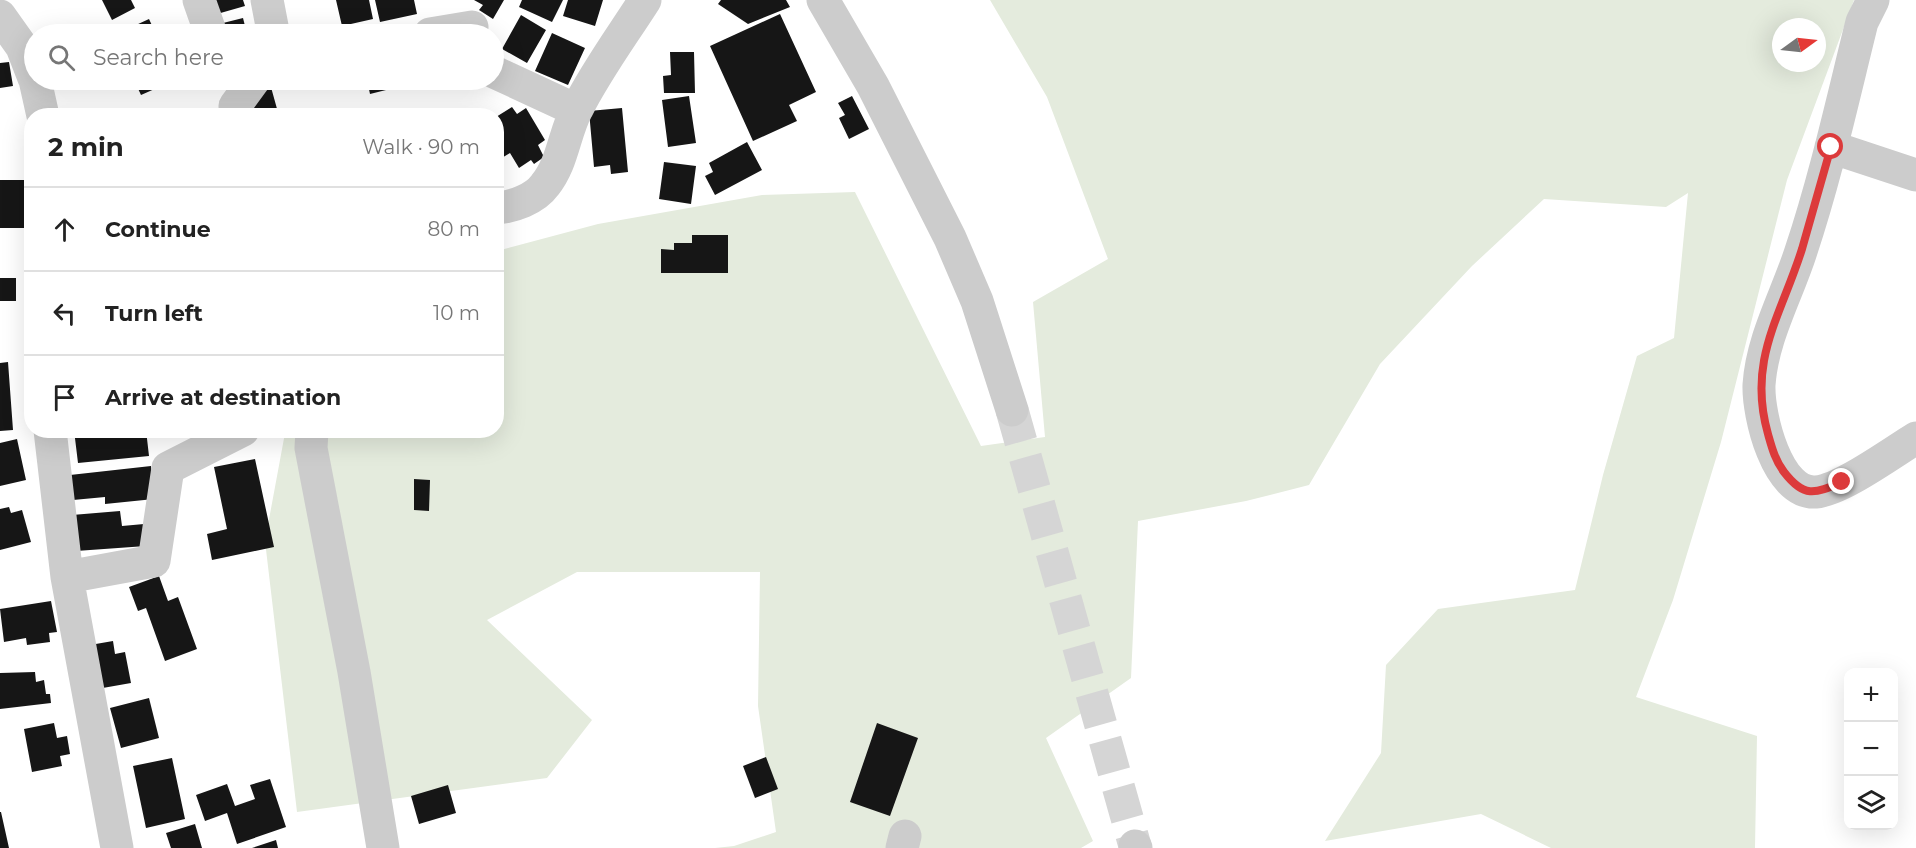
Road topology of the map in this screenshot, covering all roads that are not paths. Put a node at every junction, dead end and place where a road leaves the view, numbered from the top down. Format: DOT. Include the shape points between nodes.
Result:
graph roads {
  1 [pos="199,0"];
  2 [pos="267,0"];
  3 [pos="645,0"];
  4 [pos="823,0"];
  5 [pos="1873,0"];
  6 [pos="0,16"];
  7 [pos="207,24"];
  8 [pos="272,24"];
  9 [pos="24,52"];
  10 [pos="504,77"];
  11 [pos="37,90"];
  12 [pos="41,108"];
  13 [pos="576,110"];
  14 [pos="1831,147"];
  15 [pos="1916,174"];
  16 [pos="504,207"];
  17 [pos="1012,410"];
  18 [pos="51,438"];
  19 [pos="227,438"];
  20 [pos="312,438"];
  21 [pos="1916,438"];
  22 [pos="67,577"];
  23 [pos="117,848"];
  24 [pos="383,848"];
  1 -- 7 [label="street"];
  2 -- 8 [label="street"];
  3 -- 13 [label="street"];
  4 -- 17 [label="street" via="873,86 950,238 977,301"];
  5 -- 14 [label="street" via="1863,22"];
  6 -- 9 [label="street"];
  10 -- 13 [label="street"];
  11 -- 12 [label="street"];
  13 -- 16 [label="street" via="557,165 545,186 526,200"];
  14 -- 15 [label="street"];
  14 -- 21 [label="street" via="1802,250 1763,356 1761,411 1776,461 1794,485 1806,491 1818,492 1842,482"];
  18 -- 22 [label="street"];
  19 -- 22 [label="street" via="168,468 154,561"];
  20 -- 24 [label="street"];
  22 -- 23 [label="street"];
}
